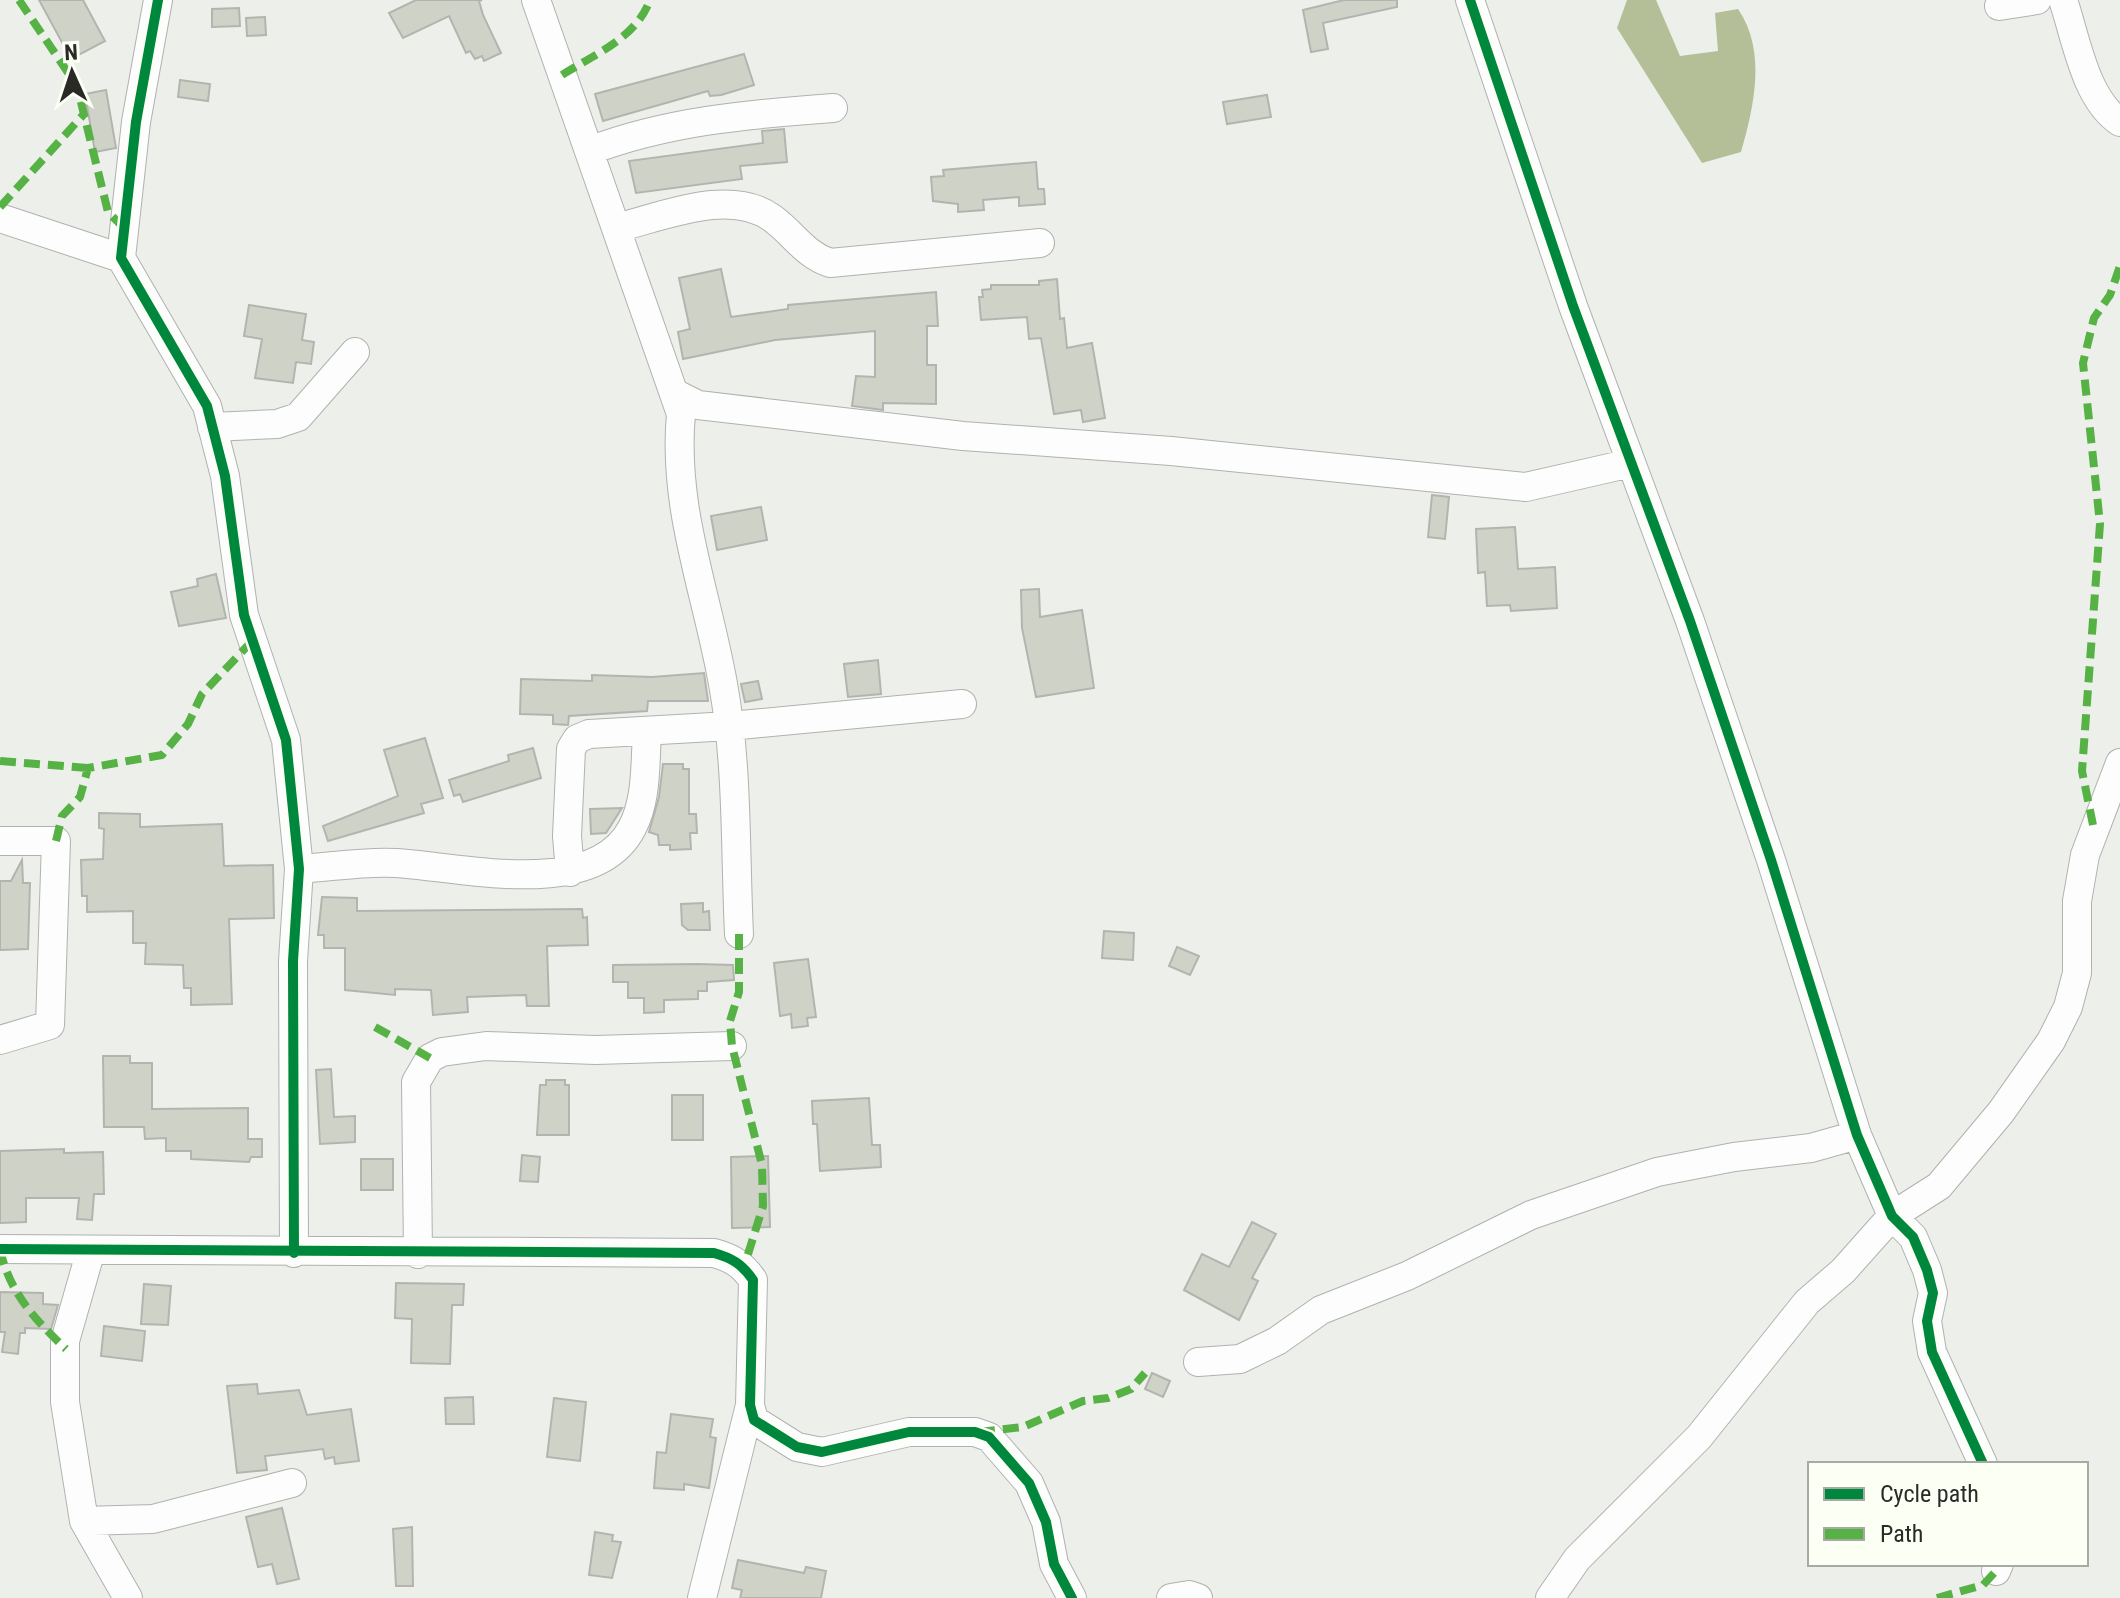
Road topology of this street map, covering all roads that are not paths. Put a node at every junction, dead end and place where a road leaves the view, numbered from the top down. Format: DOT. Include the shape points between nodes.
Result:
graph roads {
  1 [pos="158,0"];
  2 [pos="536,0"];
  3 [pos="1470,0"];
  4 [pos="2037,0"];
  5 [pos="2063,0"];
  6 [pos="1999,6"];
  7 [pos="833,108"];
  8 [pos="2120,122"];
  9 [pos="589,151"];
  10 [pos="7,228"];
  11 [pos="616,228"];
  12 [pos="1040,243"];
  13 [pos="121,258"];
  14 [pos="355,352"];
  15 [pos="676,394"];
  16 [pos="212,427"];
  17 [pos="1631,463"];
  18 [pos="962,704"];
  19 [pos="730,726"];
  20 [pos="647,732"];
  21 [pos="2120,763"];
  22 [pos="0,841"];
  23 [pos="299,869"];
  24 [pos="570,872"];
  25 [pos="739,934"];
  26 [pos="0,1040"];
  27 [pos="732,1046"];
  28 [pos="1857,1135"];
  29 [pos="1892,1216"];
  30 [pos="0,1249"];
  31 [pos="91,1250"];
  32 [pos="294,1253"];
  33 [pos="418,1254"];
  34 [pos="1198,1362"];
  35 [pos="750,1405"];
  36 [pos="1982,1462"];
  37 [pos="292,1483"];
  38 [pos="84,1521"];
  39 [pos="128,1598"];
  40 [pos="702,1598"];
  41 [pos="1072,1598"];
  42 [pos="1171,1598"];
  43 [pos="1198,1598"];
  44 [pos="1550,1598"];
  1 -- 13 [label="street" via="136,122"];
  2 -- 9 [label="street"];
  3 -- 17 [label="street"];
  4 -- 6 [label="street"];
  5 -- 8 [label="street" via="2092,85 2103,107"];
  7 -- 9 [label="street" via="741,114 625,137"];
  9 -- 11 [label="street"];
  10 -- 13 [label="street"];
  11 -- 12 [label="street" via="733,204 768,215 817,259 830,263"];
  11 -- 15 [label="street"];
  13 -- 16 [label="street" via="207,406"];
  14 -- 16 [label="street" via="298,417 277,424"];
  15 -- 17 [label="street" via="698,405 963,436 1526,487"];
  15 -- 19 [label="street" via="682,505"];
  16 -- 23 [label="street" via="225,476 244,615 286,740"];
  17 -- 28 [label="street" via="1766,845"];
  18 -- 19 [label="street"];
  19 -- 20 [label="street"];
  19 -- 25 [label="street"];
  20 -- 24 [label="street" via="642,802 631,831 612,851"];
  20 -- 24 [label="street" via="589,734 571,749"];
  21 -- 29 [label="street" via="2085,855 2077,901 2077,973 2063,1018 2001,1112 1939,1186"];
  22 -- 26 [label="street" via="56,841 50,1025"];
  23 -- 24 [label="street" via="393,863 494,873"];
  23 -- 32 [label="street" via="293,961"];
  27 -- 33 [label="street" via="486,1046 430,1058 421,1067 415,1091"];
  28 -- 29 [label="street"];
  28 -- 34 [label="street" via="1811,1148 1657,1172 1531,1215 1407,1276 1321,1310 1240,1359"];
  29 -- 36 [label="street" via="1913,1237 1927,1270 1933,1293 1927,1321 1932,1352"];
  29 -- 44 [label="street" via="1807,1302 1699,1437 1577,1559"];
  30 -- 31 [label="street"];
  31 -- 32 [label="street"];
  31 -- 38 [label="street" via="65,1341 65,1402"];
  32 -- 33 [label="street"];
  33 -- 35 [label="street" via="714,1253 730,1258 753,1280"];
  35 -- 40 [label="street"];
  35 -- 41 [label="street" via="754,1420 767,1431 797,1447 822,1452 909,1432 975,1432 989,1437 1029,1483 1046,1522 1054,1564"];
  37 -- 38 [label="street" via="153,1519"];
  38 -- 39 [label="street"];
  42 -- 43 [label="street"];
}
